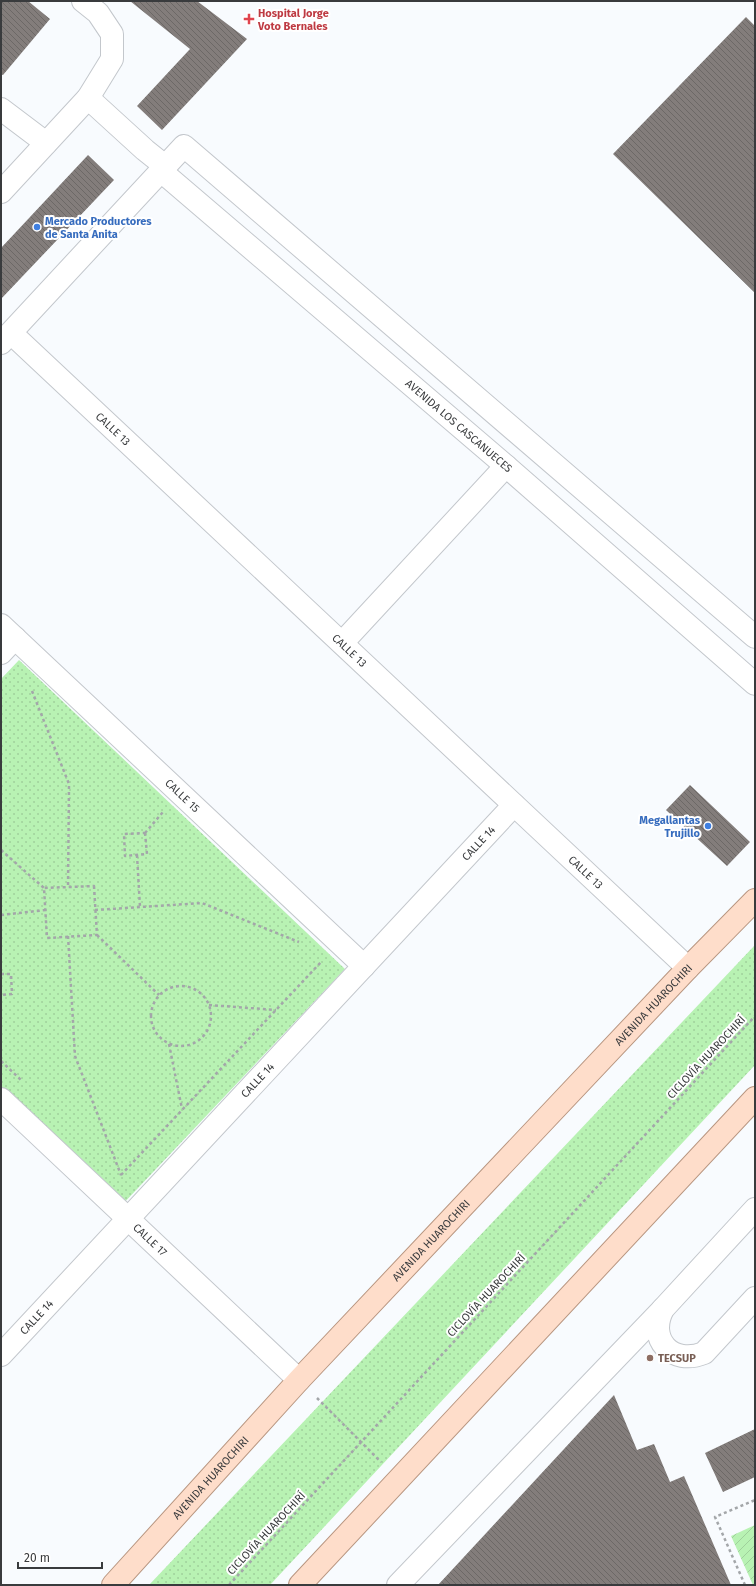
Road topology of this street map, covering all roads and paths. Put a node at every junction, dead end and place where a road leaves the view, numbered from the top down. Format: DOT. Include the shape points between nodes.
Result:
graph roads {
  1 [pos="83,1"];
  2 [pos="88,98"];
  3 [pos="1,109"];
  4 [pos="46,143"];
  5 [pos="163,168"];
  6 [pos="1,192"];
  7 [pos="290,238"];
  8 [pos="268,262"];
  9 [pos="390,324"];
  10 [pos="6,338"];
  11 [pos="370,350"];
  12 [pos="506,466"];
  13 [pos="709,597"];
  14 [pos="685,623"];
  15 [pos="755,637"];
  16 [pos="6,639"];
  17 [pos="342,644"];
  18 [pos="755,684"];
  19 [pos="31,689"];
  20 [pos="514,805"];
  21 [pos="165,810"];
  22 [pos="145,833"];
  23 [pos="1,850"];
  24 [pos="137,855"];
  25 [pos="68,887"];
  26 [pos="44,888"];
  27 [pos="755,900"];
  28 [pos="140,907"];
  29 [pos="46,910"];
  30 [pos="95,910"];
  31 [pos="1,915"];
  32 [pos="97,935"];
  33 [pos="68,936"];
  34 [pos="301,942"];
  35 [pos="324,959"];
  36 [pos="364,966"];
  37 [pos="688,968"];
  38 [pos="1,974"];
  39 [pos="1,994"];
  40 [pos="159,995"];
  41 [pos="209,1005"];
  42 [pos="276,1010"];
  43 [pos="755,1016"];
  44 [pos="170,1044"];
  45 [pos="755,1098"];
  46 [pos="1,1099"];
  47 [pos="182,1110"];
  48 [pos="755,1209"];
  49 [pos="128,1219"];
  50 [pos="755,1298"];
  51 [pos="663,1309"];
  52 [pos="1,1355"];
  53 [pos="299,1380"];
  54 [pos="361,1442"];
  55 [pos="398,1480"];
  56 [pos="755,1500"];
  57 [pos="113,1585"];
  58 [pos="229,1585"];
  59 [pos="300,1585"];
  60 [pos="398,1585"];
  61 [pos="745,1585"];
  1 -- 2 [label="street" via="98,13 112,34 112,59"];
  2 -- 4 [label="street"];
  2 -- 5 [label="street, AVENIDA LOS CASCANUECES"];
  3 -- 4 [label="street"];
  4 -- 6 [label="street"];
  5 -- 7 [label="street" via="184,146"];
  5 -- 8 [label="street, AVENIDA LOS CASCANUECES"];
  5 -- 10 [label="street"];
  7 -- 8 [label="street"];
  7 -- 9 [label="street"];
  8 -- 11 [label="street, AVENIDA LOS CASCANUECES"];
  9 -- 11 [label="street"];
  9 -- 13 [label="street"];
  10 -- 17 [label="street, CALLE 13"];
  11 -- 12 [label="street, AVENIDA LOS CASCANUECES"];
  12 -- 14 [label="street, AVENIDA LOS CASCANUECES"];
  12 -- 17 [label="street"];
  13 -- 14 [label="street"];
  13 -- 15 [label="street"];
  14 -- 18 [label="street, AVENIDA LOS CASCANUECES"];
  16 -- 36 [label="street, CALLE 15"];
  17 -- 20 [label="street, CALLE 13"];
  19 -- 25 [label="path" via="69,784"];
  20 -- 36 [label="street, CALLE 14"];
  20 -- 37 [label="street, CALLE 13"];
  21 -- 22 [label="path"];
  22 -- 24 [label="path" via="146,854"];
  22 -- 24 [label="path" via="124,834 125,856"];
  23 -- 26 [label="path"];
  24 -- 28 [label="path"];
  25 -- 26 [label="path"];
  25 -- 30 [label="path" via="94,886"];
  26 -- 29 [label="path"];
  27 -- 37 [label="main road, AVENIDA HUAROCHIRI"];
  28 -- 30 [label="path"];
  28 -- 34 [label="path" via="202,903"];
  29 -- 31 [label="path"];
  29 -- 33 [label="path" via="47,938"];
  30 -- 32 [label="path"];
  32 -- 33 [label="path"];
  32 -- 40 [label="path"];
  33 -- 47 [label="path" via="75,1056 121,1175"];
  35 -- 42 [label="path"];
  36 -- 49 [label="street, CALLE 14"];
  37 -- 53 [label="main road, AVENIDA HUAROCHIRI"];
  38 -- 39 [label="path" via="11,974 12,994"];
  40 -- 41 [label="path" via="177,986 187,986 196,990"];
  40 -- 44 [label="path" via="151,1013 152,1022 155,1031"];
  41 -- 42 [label="path"];
  41 -- 44 [label="path" via="210,1025 202,1038 189,1045"];
  42 -- 47 [label="path"];
  43 -- 54 [label="path, CICLOVÍA HUAROCHIRÍ"];
  44 -- 47 [label="path"];
  45 -- 55 [label="main road"];
  46 -- 49 [label="street, CALLE 17"];
  48 -- 51 [label="street"];
  49 -- 52 [label="street, CALLE 14"];
  49 -- 53 [label="street, CALLE 17"];
  50 -- 51 [label="street" via="710,1348 696,1356 685,1357 666,1349 657,1326"];
  51 -- 60 [label="street"];
  53 -- 54 [label="path"];
  53 -- 57 [label="main road, AVENIDA HUAROCHIRI"];
  54 -- 55 [label="path"];
  54 -- 58 [label="path, CICLOVÍA HUAROCHIRÍ"];
  55 -- 59 [label="main road"];
  56 -- 61 [label="path" via="715,1517"];
}
